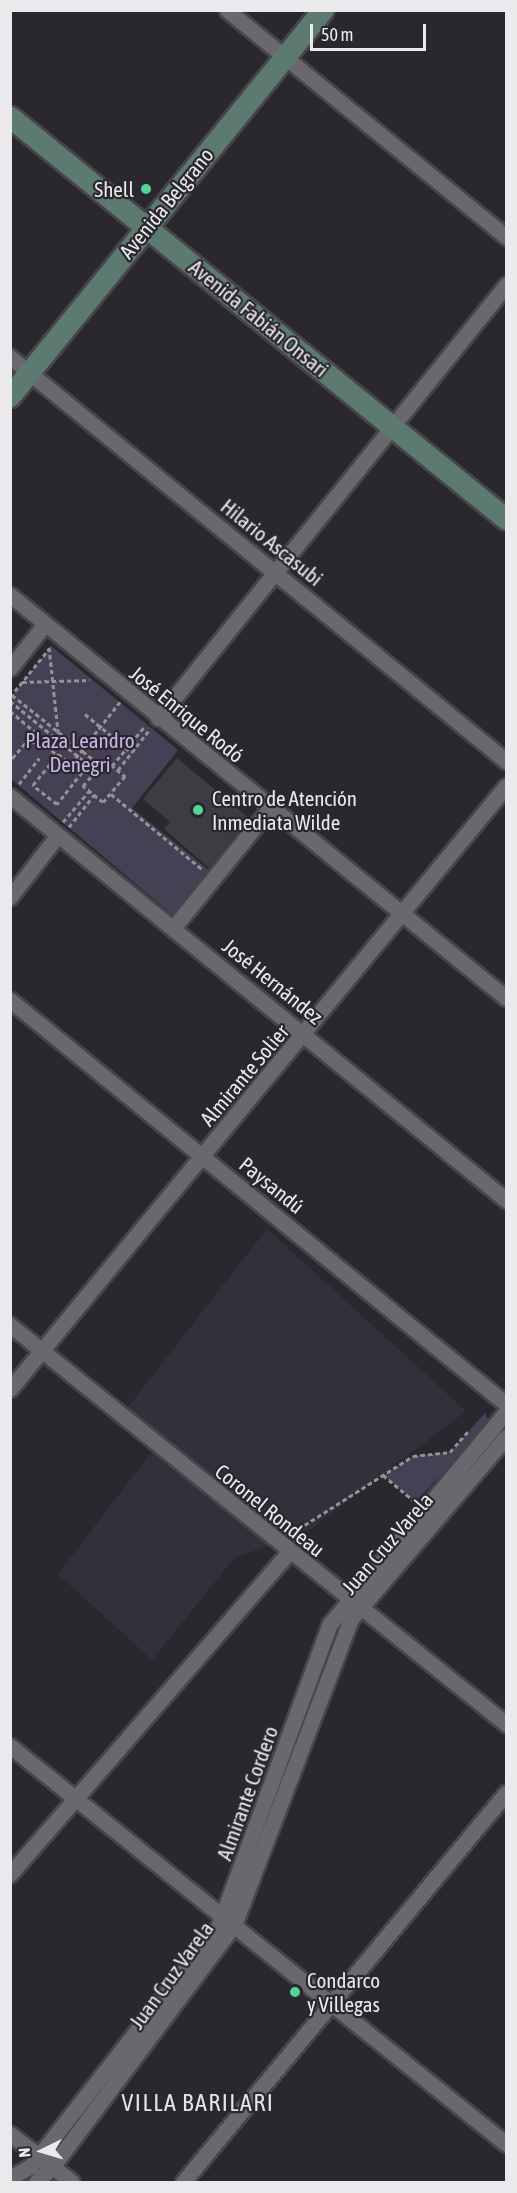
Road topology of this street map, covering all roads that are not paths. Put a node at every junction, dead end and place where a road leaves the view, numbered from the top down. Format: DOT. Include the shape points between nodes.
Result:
graph roads {
  1 [pos="226,10"];
  2 [pos="323,10"];
  3 [pos="284,58"];
  4 [pos="10,117"];
  5 [pos="147,227"];
  6 [pos="507,237"];
  7 [pos="507,285"];
  8 [pos="10,357"];
  9 [pos="29,372"];
  10 [pos="10,396"];
  11 [pos="392,427"];
  12 [pos="507,519"];
  13 [pos="274,571"];
  14 [pos="10,596"];
  15 [pos="45,624"];
  16 [pos="10,668"];
  17 [pos="156,716"];
  18 [pos="507,761"];
  19 [pos="507,786"];
  20 [pos="14,791"];
  21 [pos="270,808"];
  22 [pos="57,835"];
  23 [pos="10,897"];
  24 [pos="404,914"];
  25 [pos="174,927"];
  26 [pos="507,998"];
  27 [pos="10,1000"];
  28 [pos="305,1035"];
  29 [pos="204,1157"];
  30 [pos="507,1200"];
  31 [pos="10,1325"];
  32 [pos="43,1351"];
  33 [pos="10,1389"];
  34 [pos="507,1404"];
  35 [pos="507,1412"];
  36 [pos="507,1437"];
  37 [pos="284,1549"];
  38 [pos="353,1603"];
  39 [pos="507,1724"];
  40 [pos="10,1746"];
  41 [pos="507,1793"];
  42 [pos="76,1798"];
  43 [pos="10,1874"];
  44 [pos="228,1921"];
  45 [pos="332,2003"];
  46 [pos="10,2134"];
  47 [pos="507,2144"];
  48 [pos="39,2156"];
  49 [pos="52,2167"];
  50 [pos="10,2178"];
  51 [pos="36,2182"];
  52 [pos="72,2182"];
  53 [pos="183,2182"];
  1 -- 3 [label="street"];
  2 -- 3 [label="street, Avenida Belgrano"];
  3 -- 5 [label="street, Avenida Belgrano"];
  3 -- 6 [label="street"];
  4 -- 5 [label="street, Avenida Fabián Onsari"];
  5 -- 9 [label="street, Avenida Belgrano"];
  5 -- 11 [label="street, Avenida Fabián Onsari"];
  7 -- 11 [label="street"];
  8 -- 9 [label="street, Hilario Ascasubi"];
  9 -- 10 [label="street, Avenida Belgrano"];
  9 -- 13 [label="street, Hilario Ascasubi"];
  11 -- 12 [label="street, Avenida Fabián Onsari"];
  11 -- 13 [label="street"];
  13 -- 17 [label="street"];
  13 -- 18 [label="street, Hilario Ascasubi"];
  14 -- 15 [label="street, José Enrique Rodó"];
  15 -- 16 [label="street"];
  15 -- 17 [label="street, José Enrique Rodó"];
  17 -- 21 [label="street, José Enrique Rodó"];
  19 -- 24 [label="street, Almirante Solier"];
  20 -- 22 [label="street, José Hernández"];
  21 -- 24 [label="street, José Enrique Rodó"];
  21 -- 25 [label="street"];
  22 -- 23 [label="street"];
  22 -- 25 [label="street, José Hernández"];
  24 -- 26 [label="street, José Enrique Rodó"];
  24 -- 28 [label="street, Almirante Solier"];
  25 -- 28 [label="street, José Hernández"];
  27 -- 29 [label="street, Paysandú"];
  28 -- 29 [label="street, Almirante Solier"];
  28 -- 30 [label="street, José Hernández"];
  29 -- 32 [label="street, Almirante Solier"];
  29 -- 34 [label="street, Paysandú"];
  31 -- 32 [label="street, Coronel Rondeau"];
  32 -- 33 [label="street, Almirante Solier"];
  32 -- 37 [label="street, Coronel Rondeau"];
  35 -- 38 [label="street, Almirante Cordero"];
  36 -- 38 [label="street, Juan Cruz Varela"];
  37 -- 38 [label="street, Coronel Rondeau"];
  37 -- 42 [label="street"];
  38 -- 39 [label="street, Coronel Rondeau"];
  38 -- 44 [label="street, Almirante Cordero" via="330,1624"];
  40 -- 42 [label="street"];
  41 -- 45 [label="street"];
  42 -- 43 [label="street"];
  42 -- 44 [label="street"];
  44 -- 45 [label="street"];
  44 -- 48 [label="street, Almirante Cordero"];
  44 -- 49 [label="street, Juan Cruz Varela"];
  45 -- 47 [label="street"];
  45 -- 53 [label="street"];
  46 -- 48 [label="street"];
  48 -- 49 [label="street"];
  48 -- 50 [label="street, Almirante Cordero" via="25,2171"];
  49 -- 51 [label="street, Juan Cruz Varela"];
  49 -- 52 [label="street"];
}
